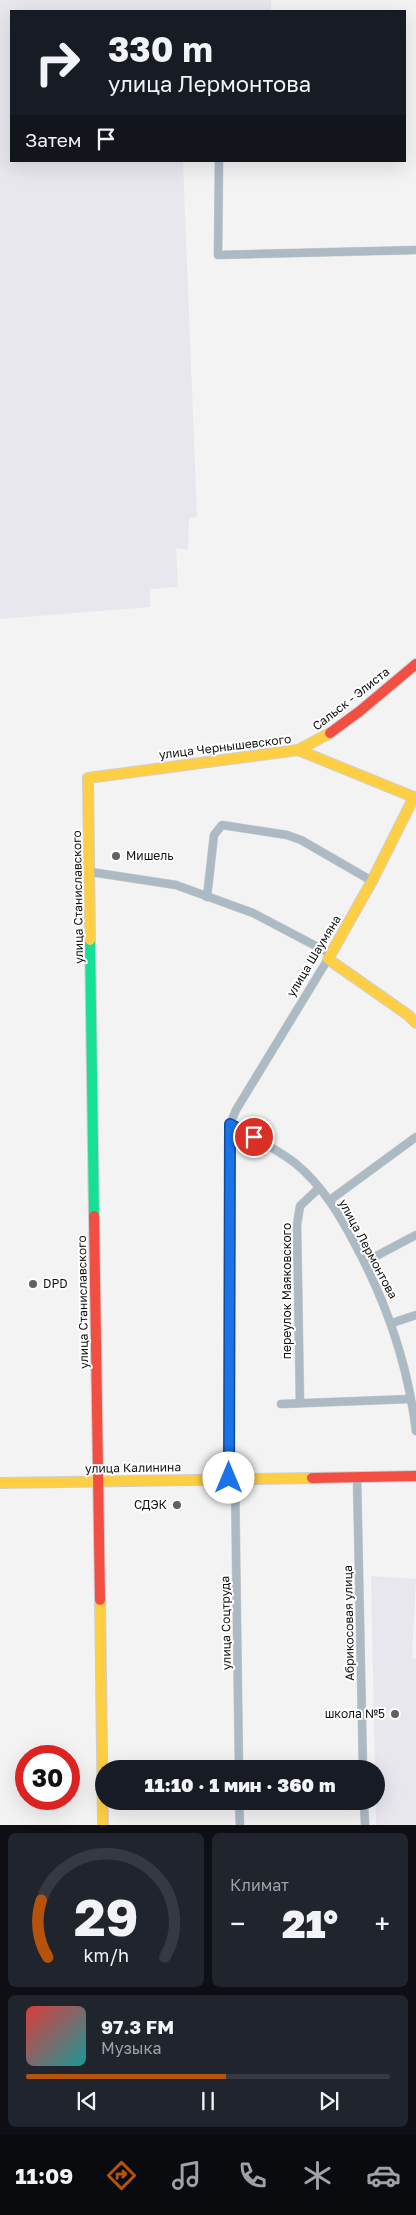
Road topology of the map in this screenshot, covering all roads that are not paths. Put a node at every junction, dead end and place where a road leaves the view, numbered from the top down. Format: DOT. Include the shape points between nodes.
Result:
graph roads {
  1 [pos="219,162"];
  2 [pos="416,250"];
  3 [pos="416,664"];
  4 [pos="298,750"];
  5 [pos="88,778"];
  6 [pos="415,797"];
  7 [pos="91,872"];
  8 [pos="372,881"];
  9 [pos="207,897"];
  10 [pos="330,957"];
  11 [pos="416,1023"];
  12 [pos="230,1124"];
  13 [pos="416,1137"];
  14 [pos="319,1188"];
  15 [pos="330,1200"];
  16 [pos="416,1235"];
  17 [pos="364,1262"];
  18 [pos="416,1315"];
  19 [pos="392,1322"];
  20 [pos="412,1395"];
  21 [pos="300,1403"];
  22 [pos="281,1404"];
  23 [pos="416,1431"];
  24 [pos="416,1476"];
  25 [pos="357,1477"];
  26 [pos="232,1478"];
  27 [pos="97,1482"];
  28 [pos="0,1483"];
  29 [pos="239,1760"];
  30 [pos="363,1760"];
  31 [pos="239,1810"];
  32 [pos="364,1810"];
  33 [pos="103,1825"];
  34 [pos="240,1825"];
  35 [pos="365,1825"];
  1 -- 2 [label="street" via="218,255"];
  3 -- 4 [label="main road, Сальск - Элиста" via="340,726"];
  4 -- 5 [label="main road, улица Чернышевского"];
  4 -- 6 [label="main road, улица Чернышевского"];
  5 -- 7 [label="main road, улица Станиславского"];
  6 -- 8 [label="main road, улица Шаумяна"];
  7 -- 9 [label="street" via="176,886"];
  7 -- 27 [label="main road, улица Станиславского"];
  8 -- 9 [label="street" via="302,840 222,825 214,835"];
  8 -- 10 [label="main road, улица Шаумяна"];
  9 -- 10 [label="street" via="253,913"];
  10 -- 11 [label="main road"];
  10 -- 12 [label="street, улица Шаумяна"];
  12 -- 14 [label="street, улица Лермонтова" via="296,1164"];
  12 -- 26 [label="street, улица Соцтруда"];
  13 -- 15 [label="street"];
  14 -- 15 [label="street, улица Лермонтова"];
  14 -- 21 [label="street, переулок Маяковского" via="300,1206 297,1225"];
  15 -- 17 [label="street, улица Лермонтова"];
  16 -- 17 [label="street"];
  17 -- 19 [label="street, улица Лермонтова"];
  18 -- 19 [label="street"];
  19 -- 20 [label="street, улица Лермонтова"];
  20 -- 21 [label="street"];
  20 -- 23 [label="street, улица Лермонтова"];
  21 -- 22 [label="street"];
  24 -- 25 [label="main road, улица Калинина"];
  25 -- 26 [label="main road, улица Калинина"];
  25 -- 30 [label="street, Абрикосовая улица"];
  26 -- 27 [label="main road, улица Калинина"];
  26 -- 29 [label="street, улица Соцтруда"];
  27 -- 28 [label="main road, улица Калинина"];
  27 -- 33 [label="main road, улица Станиславского"];
  31 -- 34 [label="street"];
  32 -- 35 [label="street"];
}
